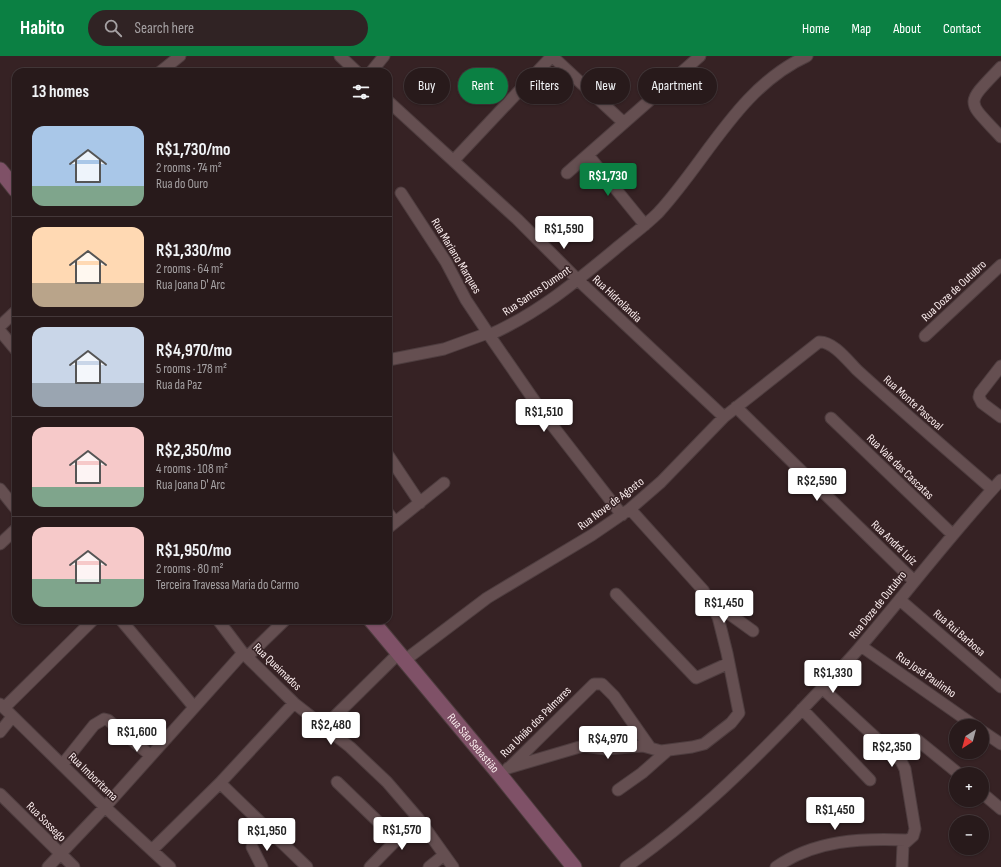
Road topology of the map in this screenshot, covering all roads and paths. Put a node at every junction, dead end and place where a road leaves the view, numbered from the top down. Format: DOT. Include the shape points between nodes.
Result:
graph roads {
  1 [pos="180,56"];
  2 [pos="340,56"];
  3 [pos="384,56"];
  4 [pos="552,56"];
  5 [pos="700,56"];
  6 [pos="808,56"];
  7 [pos="1001,67"];
  8 [pos="165,68"];
  9 [pos="353,68"];
  10 [pos="374,68"];
  11 [pos="392,105"];
  12 [pos="624,123"];
  13 [pos="1001,137"];
  14 [pos="588,155"];
  15 [pos="454,160"];
  16 [pos="0,170"];
  17 [pos="567,174"];
  18 [pos="12,185"];
  19 [pos="401,193"];
  20 [pos="645,225"];
  21 [pos="1001,265"];
  22 [pos="578,280"];
  23 [pos="12,315"];
  24 [pos="0,326"];
  25 [pos="489,334"];
  26 [pos="925,336"];
  27 [pos="12,344"];
  28 [pos="814,344"];
  29 [pos="392,359"];
  30 [pos="1001,366"];
  31 [pos="736,407"];
  32 [pos="724,417"];
  33 [pos="1001,417"];
  34 [pos="831,418"];
  35 [pos="392,461"];
  36 [pos="1001,480"];
  37 [pos="444,483"];
  38 [pos="0,489"];
  39 [pos="992,489"];
  40 [pos="420,503"];
  41 [pos="12,504"];
  42 [pos="626,512"];
  43 [pos="392,524"];
  44 [pos="12,533"];
  45 [pos="952,534"];
  46 [pos="0,544"];
  47 [pos="914,581"];
  48 [pos="616,594"];
  49 [pos="708,598"];
  50 [pos="900,600"];
  51 [pos="89,624"];
  52 [pos="124,624"];
  53 [pos="221,624"];
  54 [pos="281,624"];
  55 [pos="374,624"];
  56 [pos="753,631"];
  57 [pos="860,646"];
  58 [pos="246,655"];
  59 [pos="402,657"];
  60 [pos="729,663"];
  61 [pos="1001,687"];
  62 [pos="823,689"];
  63 [pos="294,703"];
  64 [pos="194,707"];
  65 [pos="802,709"];
  66 [pos="5,710"];
  67 [pos="965,719"];
  68 [pos="324,727"];
  69 [pos="0,732"];
  70 [pos="989,736"];
  71 [pos="1001,744"];
  72 [pos="648,746"];
  73 [pos="667,751"];
  74 [pos="150,755"];
  75 [pos="895,756"];
  76 [pos="62,765"];
  77 [pos="950,767"];
  78 [pos="504,771"];
  79 [pos="870,780"];
  80 [pos="337,782"];
  81 [pos="220,783"];
  82 [pos="618,790"];
  83 [pos="0,794"];
  84 [pos="989,800"];
  85 [pos="105,807"];
  86 [pos="1001,810"];
  87 [pos="418,818"];
  88 [pos="397,840"];
  89 [pos="906,840"];
  90 [pos="252,847"];
  91 [pos="152,850"];
  92 [pos="60,854"];
  93 [pos="444,855"];
  94 [pos="48,867"];
  95 [pos="74,867"];
  96 [pos="170,867"];
  97 [pos="262,867"];
  98 [pos="307,867"];
  99 [pos="370,867"];
  100 [pos="429,867"];
  101 [pos="453,867"];
  102 [pos="574,867"];
  103 [pos="626,867"];
  104 [pos="776,867"];
  105 [pos="902,867"];
  1 -- 8 [label="street"];
  2 -- 9 [label="street"];
  3 -- 10 [label="street"];
  4 -- 12 [label="street"];
  4 -- 15 [label="street"];
  5 -- 12 [label="street"];
  6 -- 20 [label="street, Rua Santos Dumont" via="783,70 738,111 658,213"];
  7 -- 13 [label="street" via="978,92 973,104 978,114"];
  11 -- 15 [label="street, Rua Hidrolândia"];
  12 -- 14 [label="street"];
  14 -- 17 [label="street"];
  14 -- 20 [label="street"];
  15 -- 22 [label="street, Rua Hidrolândia" via="517,218"];
  16 -- 18 [label="street"];
  19 -- 25 [label="street, Rua Mariano Marques"];
  20 -- 22 [label="street, Rua Santos Dumont"];
  21 -- 26 [label="street, Rua Doze de Outubro"];
  22 -- 25 [label="street, Rua Santos Dumont" via="532,312"];
  22 -- 32 [label="street, Rua Hidrolândia"];
  23 -- 24 [label="street"];
  24 -- 27 [label="street"];
  25 -- 29 [label="street, Rua Santos Dumont" via="444,349"];
  25 -- 42 [label="street, Rua Mariano Marques" via="545,416"];
  28 -- 31 [label="street, Rua Nove de Agosto"];
  28 -- 39 [label="street, Rua Monte Pascoal" via="829,344"];
  30 -- 33 [label="street" via="979,397 982,403"];
  31 -- 32 [label="street, Rua Nove de Agosto"];
  31 -- 47 [label="street, Rua André Luiz"];
  32 -- 42 [label="street, Rua Nove de Agosto" via="661,482"];
  34 -- 45 [label="street, Rua Vale das Cascatas"];
  35 -- 40 [label="street"];
  36 -- 39 [label="street, Rua Doze de Outubro"];
  37 -- 40 [label="street"];
  38 -- 41 [label="street"];
  39 -- 45 [label="street, Rua Doze de Outubro"];
  40 -- 43 [label="street"];
  42 -- 49 [label="street, Rua Mariano Marques" via="699,585"];
  42 -- 59 [label="street, Rua Nove de Agosto" via="592,536 487,598"];
  44 -- 46 [label="street"];
  45 -- 47 [label="street, Rua Doze de Outubro"];
  47 -- 50 [label="street, Rua Doze de Outubro"];
  48 -- 60 [label="street" via="696,678"];
  49 -- 56 [label="street"];
  49 -- 60 [label="street, Rua Mariano Marques" via="718,617"];
  50 -- 57 [label="street, Rua Doze de Outubro"];
  50 -- 61 [label="street, Rua Rui Barbosa"];
  51 -- 66 [label="street"];
  52 -- 64 [label="street"];
  53 -- 58 [label="street, Rua Queimados"];
  54 -- 58 [label="street"];
  55 -- 59 [label="street, Rua São Sebastião"];
  57 -- 62 [label="street, Rua Doze de Outubro"];
  57 -- 67 [label="street, Rua José Paulinho"];
  58 -- 63 [label="street, Rua Queimados"];
  58 -- 64 [label="street"];
  59 -- 68 [label="street, Rua Nove de Agosto"];
  59 -- 78 [label="street, Rua São Sebastião"];
  60 -- 73 [label="street, Rua Mariano Marques" via="739,713 731,723 704,744"];
  62 -- 65 [label="street, Rua Doze de Outubro"];
  62 -- 75 [label="street"];
  63 -- 68 [label="street, Rua Queimados"];
  63 -- 81 [label="street"];
  64 -- 74 [label="street"];
  65 -- 79 [label="street"];
  65 -- 103 [label="street, Rua Doze de Outubro" via="707,804"];
  66 -- 69 [label="street"];
  66 -- 76 [label="street, Rua Imboritama"];
  68 -- 87 [label="street, Rua Queimados" via="350,747 387,782"];
  70 -- 71 [label="street"];
  72 -- 73 [label="street" via="655,750"];
  72 -- 78 [label="street" via="606,749 583,746"];
  72 -- 78 [label="street, Rua União dos Palmares" via="606,687 598,683 590,686"];
  73 -- 82 [label="street"];
  74 -- 76 [label="street" via="104,718 94,725"];
  74 -- 85 [label="street"];
  75 -- 77 [label="street" via="909,741 916,740"];
  75 -- 89 [label="street" via="905,769 915,830 913,836"];
  76 -- 85 [label="street, Rua Imboritama"];
  78 -- 102 [label="street, Rua São Sebastião"];
  80 -- 88 [label="street"];
  81 -- 91 [label="street"];
  81 -- 98 [label="street"];
  83 -- 92 [label="street, Rua Sossego"];
  84 -- 86 [label="street"];
  85 -- 91 [label="street, Rua Imboritama"];
  85 -- 92 [label="street"];
  87 -- 88 [label="street"];
  87 -- 93 [label="street, Rua Queimados"];
  88 -- 99 [label="street"];
  89 -- 104 [label="street" via="838,842 796,855"];
  89 -- 105 [label="street" via="902,850"];
  90 -- 97 [label="street"];
  91 -- 96 [label="street, Rua Imboritama"];
  92 -- 94 [label="street"];
  92 -- 95 [label="street, Rua Sossego"];
  93 -- 100 [label="street"];
  93 -- 101 [label="street, Rua Queimados"];
}
